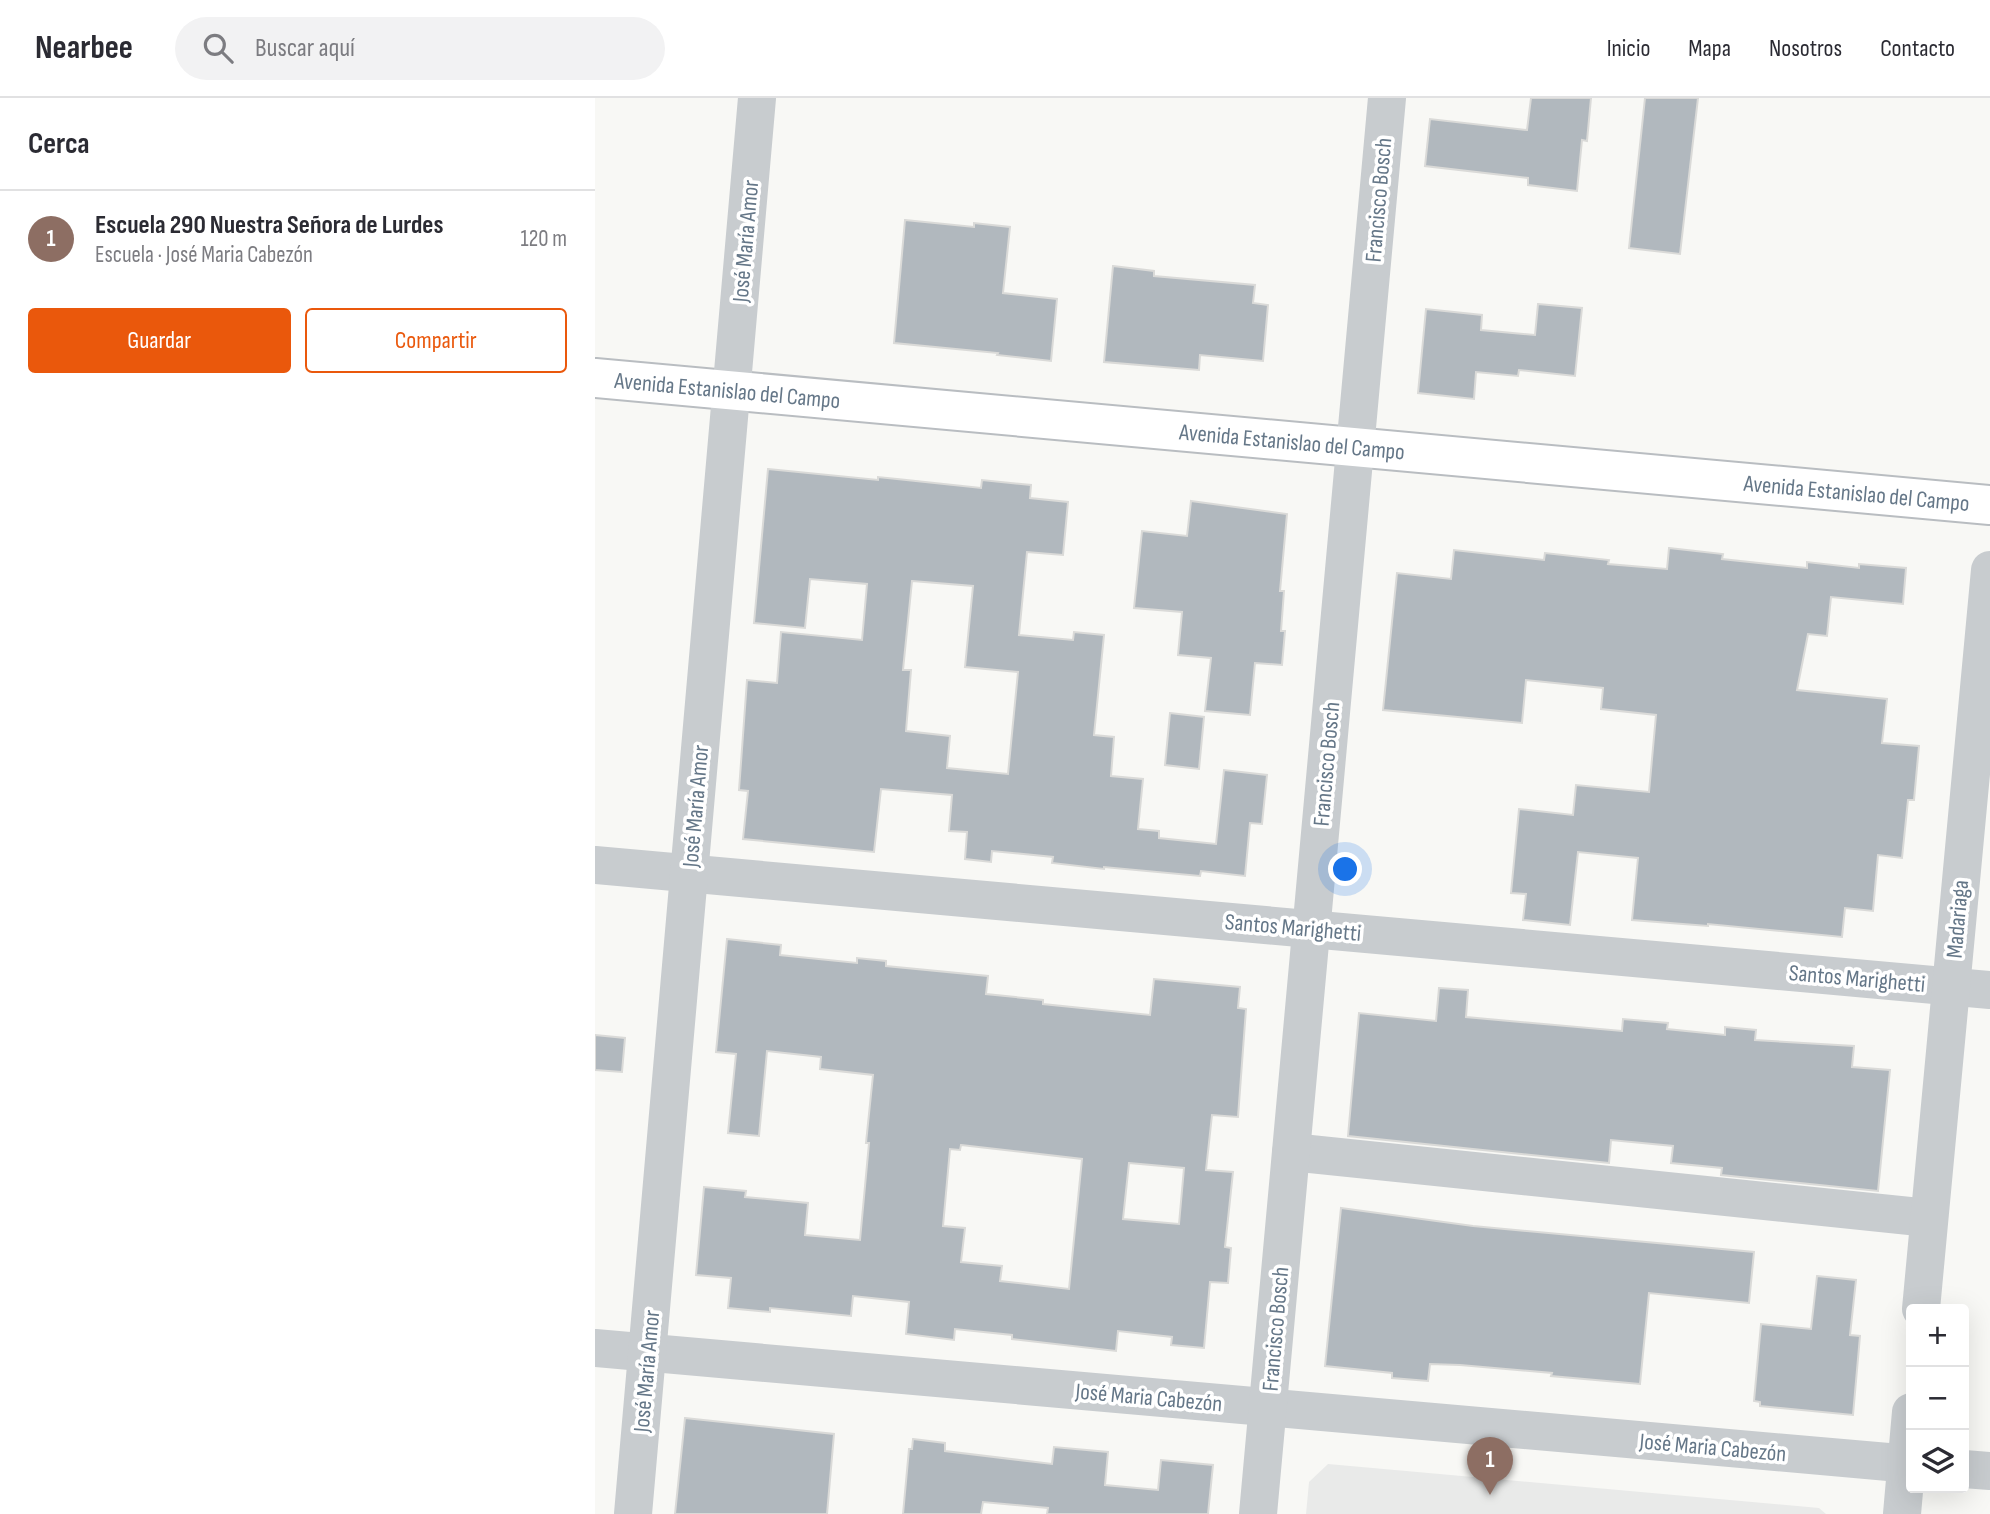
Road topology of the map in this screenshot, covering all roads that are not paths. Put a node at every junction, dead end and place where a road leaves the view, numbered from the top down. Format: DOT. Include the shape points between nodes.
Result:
graph roads {
  1 [pos="757,98"];
  2 [pos="1387,98"];
  3 [pos="595,378"];
  4 [pos="732,390"];
  5 [pos="1355,447"];
  6 [pos="1990,505"];
  7 [pos="1990,570"];
  8 [pos="595,865"];
  9 [pos="689,873"];
  10 [pos="1311,929"];
  11 [pos="1951,986"];
  12 [pos="1990,990"];
  13 [pos="1291,1152"];
  14 [pos="1930,1218"];
  15 [pos="1921,1304"];
  16 [pos="595,1348"];
  17 [pos="647,1353"];
  18 [pos="1267,1408"];
  19 [pos="1906,1464"];
  20 [pos="1969,1469"];
  21 [pos="1990,1471"];
  22 [pos="1906,1485"];
  23 [pos="633,1514"];
  24 [pos="1258,1514"];
  25 [pos="1902,1514"];
  1 -- 4 [label="street, José María Amor"];
  2 -- 5 [label="street, Francisco Bosch"];
  3 -- 4 [label="main road, Avenida Estanislao del Campo"];
  4 -- 5 [label="main road, Avenida Estanislao del Campo"];
  4 -- 9 [label="street, José María Amor"];
  5 -- 6 [label="main road, Avenida Estanislao del Campo"];
  5 -- 10 [label="street, Francisco Bosch"];
  7 -- 11 [label="street, Madariaga"];
  8 -- 9 [label="street, Santos Marighetti"];
  9 -- 10 [label="street, Santos Marighetti"];
  9 -- 17 [label="street, José María Amor"];
  10 -- 11 [label="street, Santos Marighetti"];
  10 -- 13 [label="street, Francisco Bosch"];
  11 -- 12 [label="street, Santos Marighetti"];
  11 -- 14 [label="street, Madariaga"];
  13 -- 14 [label="street"];
  13 -- 18 [label="street, Francisco Bosch"];
  14 -- 15 [label="street, Madariaga"];
  16 -- 17 [label="street, José Maria Cabezón"];
  17 -- 18 [label="street, José Maria Cabezón"];
  17 -- 23 [label="street, José María Amor"];
  18 -- 19 [label="street, José Maria Cabezón"];
  18 -- 24 [label="street, Francisco Bosch"];
  20 -- 21 [label="street"];
  22 -- 25 [label="street"];
}
